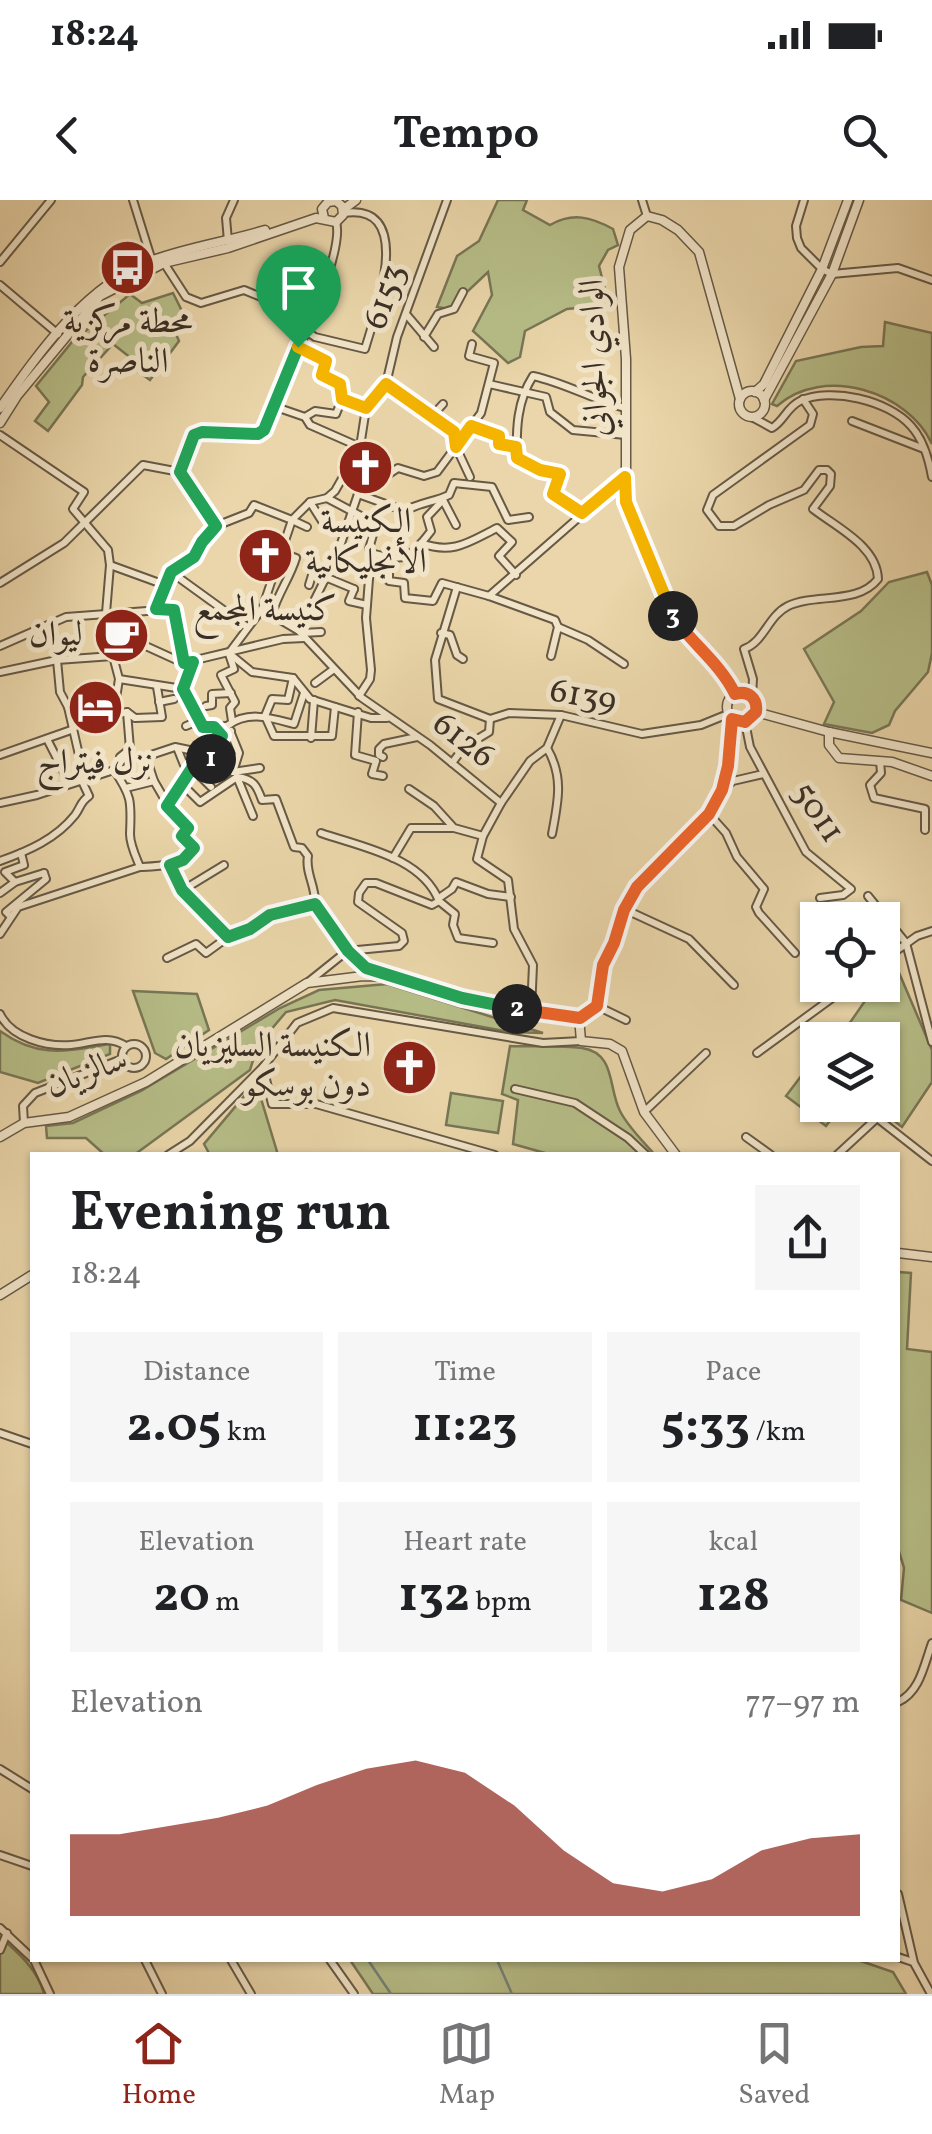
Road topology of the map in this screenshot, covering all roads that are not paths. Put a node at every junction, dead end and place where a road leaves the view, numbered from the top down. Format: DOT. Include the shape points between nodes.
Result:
graph roads {
  1 [pos="50,200"];
  2 [pos="133,200"];
  3 [pos="234,200"];
  4 [pos="353,200"];
  5 [pos="447,200"];
  6 [pos="642,200"];
  7 [pos="804,200"];
  8 [pos="848,200"];
  9 [pos="859,200"];
  10 [pos="332,207"];
  11 [pos="647,216"];
  12 [pos="336,222"];
  13 [pos="228,241"];
  14 [pos="0,262"];
  15 [pos="164,262"];
  16 [pos="153,264"];
  17 [pos="822,268"];
  18 [pos="832,274"];
  19 [pos="932,280"];
  20 [pos="0,285"];
  21 [pos="463,292"];
  22 [pos="406,314"];
  23 [pos="306,330"];
  24 [pos="60,336"];
  25 [pos="424,337"];
  26 [pos="472,344"];
  27 [pos="298,347"];
  28 [pos="434,348"];
  29 [pos="386,384"];
  30 [pos="489,384"];
  31 [pos="524,392"];
  32 [pos="755,392"];
  33 [pos="8,397"];
  34 [pos="342,399"];
  35 [pos="740,399"];
  36 [pos="764,400"];
  37 [pos="803,400"];
  38 [pos="443,404"];
  39 [pos="273,406"];
  40 [pos="0,408"];
  41 [pos="366,408"];
  42 [pos="625,408"];
  43 [pos="433,415"];
  44 [pos="752,417"];
  45 [pos="306,418"];
  46 [pos="852,421"];
  47 [pos="0,424"];
  48 [pos="471,426"];
  49 [pos="0,435"];
  50 [pos="626,435"];
  51 [pos="360,447"];
  52 [pos="456,447"];
  53 [pos="516,447"];
  54 [pos="924,449"];
  55 [pos="180,472"];
  56 [pos="470,477"];
  57 [pos="625,477"];
  58 [pos="932,477"];
  59 [pos="358,494"];
  60 [pos="328,498"];
  61 [pos="446,498"];
  62 [pos="310,502"];
  63 [pos="352,511"];
  64 [pos="582,513"];
  65 [pos="529,517"];
  66 [pos="292,520"];
  67 [pos="82,522"];
  68 [pos="456,525"];
  69 [pos="216,526"];
  70 [pos="308,527"];
  71 [pos="327,529"];
  72 [pos="421,544"];
  73 [pos="280,552"];
  74 [pos="371,553"];
  75 [pos="389,558"];
  76 [pos="110,564"];
  77 [pos="171,572"];
  78 [pos="516,575"];
  79 [pos="327,576"];
  80 [pos="368,579"];
  81 [pos="0,583"];
  82 [pos="165,585"];
  83 [pos="309,585"];
  84 [pos="457,586"];
  85 [pos="354,589"];
  86 [pos="489,596"];
  87 [pos="367,605"];
  88 [pos="156,609"];
  89 [pos="262,609"];
  90 [pos="106,614"];
  91 [pos="127,614"];
  92 [pos="272,614"];
  93 [pos="558,627"];
  94 [pos="247,628"];
  95 [pos="321,632"];
  96 [pos="302,634"];
  97 [pos="441,634"];
  98 [pos="126,637"];
  99 [pos="0,646"];
  100 [pos="229,653"];
  101 [pos="112,656"];
  102 [pos="551,656"];
  103 [pos="464,659"];
  104 [pos="56,660"];
  105 [pos="193,662"];
  106 [pos="184,663"];
  107 [pos="624,664"];
  108 [pos="334,668"];
  109 [pos="0,672"];
  110 [pos="293,678"];
  111 [pos="119,679"];
  112 [pos="316,683"];
  113 [pos="157,687"];
  114 [pos="183,689"];
  115 [pos="231,693"];
  116 [pos="304,693"];
  117 [pos="735,694"];
  118 [pos="359,696"];
  119 [pos="752,696"];
  120 [pos="174,700"];
  121 [pos="314,700"];
  122 [pos="160,702"];
  123 [pos="206,706"];
  124 [pos="68,707"];
  125 [pos="335,708"];
  126 [pos="126,712"];
  127 [pos="358,712"];
  128 [pos="756,712"];
  129 [pos="560,714"];
  130 [pos="265,716"];
  131 [pos="730,716"];
  132 [pos="388,718"];
  133 [pos="490,718"];
  134 [pos="200,720"];
  135 [pos="745,722"];
  136 [pos="186,726"];
  137 [pos="230,726"];
  138 [pos="214,727"];
  139 [pos="71,730"];
  140 [pos="829,732"];
  141 [pos="222,736"];
  142 [pos="418,736"];
  143 [pos="311,738"];
  144 [pos="47,739"];
  145 [pos="178,748"];
  146 [pos="546,748"];
  147 [pos="194,751"];
  148 [pos="932,753"];
  149 [pos="79,754"];
  150 [pos="0,755"];
  151 [pos="146,757"];
  152 [pos="383,757"];
  153 [pos="212,758"];
  154 [pos="123,759"];
  155 [pos="880,761"];
  156 [pos="452,762"];
  157 [pos="221,766"];
  158 [pos="192,768"];
  159 [pos="260,768"];
  160 [pos="114,770"];
  161 [pos="235,774"];
  162 [pos="763,774"];
  163 [pos="383,776"];
  164 [pos="932,776"];
  165 [pos="82,779"];
  166 [pos="154,781"];
  167 [pos="69,782"];
  168 [pos="183,785"];
  169 [pos="211,787"];
  170 [pos="126,788"];
  171 [pos="408,788"];
  172 [pos="722,790"];
  173 [pos="165,800"];
  174 [pos="0,803"];
  175 [pos="501,803"];
  176 [pos="709,814"];
  177 [pos="253,816"];
  178 [pos="454,828"];
  179 [pos="926,830"];
  180 [pos="321,832"];
  181 [pos="552,834"];
  182 [pos="483,836"];
  183 [pos="21,854"];
  184 [pos="393,858"];
  185 [pos="0,861"];
  186 [pos="224,864"];
  187 [pos="170,865"];
  188 [pos="140,867"];
  189 [pos="15,882"];
  190 [pos="182,890"];
  191 [pos="0,893"];
  192 [pos="512,896"];
  193 [pos="868,896"];
  194 [pos="820,898"];
  195 [pos="439,900"];
  196 [pos="315,904"];
  197 [pos="624,910"];
  198 [pos="5,914"];
  199 [pos="932,931"];
  200 [pos="0,934"];
  201 [pos="228,937"];
  202 [pos="493,943"];
  203 [pos="906,943"];
  204 [pos="900,948"];
  205 [pos="348,951"];
  206 [pos="795,952"];
  207 [pos="167,958"];
  208 [pos="396,978"];
  209 [pos="307,983"];
  210 [pos="734,985"];
  211 [pos="826,1002"];
  212 [pos="597,1006"];
  213 [pos="531,1011"];
  214 [pos="0,1014"];
  215 [pos="580,1018"];
  216 [pos="626,1020"];
  217 [pos="581,1041"];
  218 [pos="932,1042"];
  219 [pos="126,1046"];
  220 [pos="756,1052"];
  221 [pos="706,1053"];
  222 [pos="122,1059"];
  223 [pos="263,1067"];
  224 [pos="515,1089"];
  225 [pos="644,1112"];
  226 [pos="24,1124"];
  227 [pos="0,1137"];
  228 [pos="746,1137"];
  229 [pos="172,1152"];
  230 [pos="485,1152"];
  231 [pos="643,1152"];
  232 [pos="674,1152"];
  233 [pos="767,1152"];
  234 [pos="840,1152"];
  235 [pos="932,1160"];
  236 [pos="900,1253"];
  237 [pos="932,1257"];
  238 [pos="30,1276"];
  239 [pos="0,1295"];
  240 [pos="0,1433"];
  241 [pos="30,1443"];
  242 [pos="932,1642"];
  243 [pos="900,1701"];
  244 [pos="0,1769"];
  245 [pos="30,1788"];
  246 [pos="0,1854"];
  247 [pos="30,1865"];
  248 [pos="900,1903"];
  249 [pos="4,1931"];
  250 [pos="0,1950"];
  251 [pos="30,1955"];
  252 [pos="900,1959"];
  253 [pos="35,1962"];
  254 [pos="146,1962"];
  255 [pos="232,1962"];
  256 [pos="331,1962"];
  257 [pos="914,1963"];
  258 [pos="50,1994"];
  259 [pos="162,1994"];
  260 [pos="251,1994"];
  261 [pos="354,1994"];
  262 [pos="931,1994"];
  1 -- 14 [label="street"];
  2 -- 16 [label="street"];
  3 -- 13 [label="street" via="226,218"];
  4 -- 10 [label="street"];
  5 -- 22 [label="street, 6153"];
  6 -- 11 [label="street"];
  7 -- 17 [label="street" via="797,238"];
  8 -- 17 [label="street"];
  9 -- 18 [label="street"];
  10 -- 12 [label="street"];
  10 -- 13 [label="street"];
  10 -- 15 [label="street" via="228,248"];
  10 -- 23 [label="street" via="379,221 386,265 365,349"];
  11 -- 35 [label="street" via="662,220 699,252"];
  11 -- 42 [label="street, الوادي الجواني" via="630,230 619,267"];
  12 -- 23 [label="street" via="340,234"];
  13 -- 16 [label="street"];
  15 -- 16 [label="street"];
  15 -- 23 [label="street" via="186,297 200,303 244,290"];
  16 -- 24 [label="street" via="97,290"];
  17 -- 18 [label="street"];
  17 -- 32 [label="street"];
  18 -- 19 [label="street" via="898,268"];
  18 -- 36 [label="street"];
  20 -- 24 [label="street"];
  21 -- 25 [label="street"];
  22 -- 25 [label="street"];
  22 -- 29 [label="street, 6153"];
  23 -- 27 [label="street"];
  24 -- 33 [label="street"];
  25 -- 28 [label="street"];
  26 -- 30 [label="street" via="469,356 494,363"];
  27 -- 34 [label="street" via="326,361 322,375 340,384"];
  27 -- 39 [label="street"];
  29 -- 41 [label="street, 6153"];
  29 -- 43 [label="street"];
  30 -- 31 [label="street"];
  30 -- 48 [label="street"];
  31 -- 42 [label="street" via="533,376"];
  31 -- 50 [label="street" via="546,397 550,412 573,430"];
  31 -- 53 [label="street"];
  32 -- 35 [label="street"];
  32 -- 36 [label="street"];
  33 -- 40 [label="street"];
  33 -- 47 [label="street"];
  34 -- 41 [label="street"];
  34 -- 45 [label="street" via="336,414"];
  35 -- 44 [label="street" via="741,411"];
  36 -- 44 [label="street"];
  37 -- 44 [label="street" via="777,426"];
  37 -- 54 [label="street" via="834,396 872,403 909,424"];
  37 -- 119 [label="street" via="813,414 810,424 713,494 707,510 718,526 734,526 804,490 819,470 827,470 830,486 812,510 852,536 876,566 878,579 865,590 786,606 744,649"];
  38 -- 43 [label="street"];
  39 -- 45 [label="street"];
  39 -- 55 [label="street" via="258,434 194,435"];
  41 -- 51 [label="street"];
  42 -- 50 [label="street, الوادي الجواني"];
  43 -- 52 [label="street" via="454,432"];
  45 -- 51 [label="street"];
  46 -- 54 [label="street"];
  48 -- 52 [label="street"];
  48 -- 53 [label="street"];
  49 -- 67 [label="street" via="84,492 73,508"];
  50 -- 57 [label="street, الوادي الجواني"];
  51 -- 60 [label="street"];
  52 -- 56 [label="street"];
  52 -- 59 [label="street" via="437,472 424,476 398,468"];
  53 -- 64 [label="street" via="517,458 560,474 553,494"];
  54 -- 58 [label="street"];
  55 -- 67 [label="street" via="143,465"];
  55 -- 69 [label="street"];
  57 -- 64 [label="street"];
  57 -- 117 [label="street, الوادي الجواني" via="626,502 670,611"];
  59 -- 61 [label="street" via="405,512"];
  59 -- 63 [label="street"];
  60 -- 62 [label="street"];
  60 -- 63 [label="street"];
  61 -- 65 [label="street" via="454,482 492,487 508,520"];
  61 -- 68 [label="street"];
  61 -- 72 [label="street" via="427,516 430,530"];
  62 -- 66 [label="street"];
  62 -- 71 [label="street"];
  63 -- 74 [label="street" via="376,524"];
  63 -- 79 [label="street"];
  64 -- 78 [label="street"];
  66 -- 69 [label="street" via="254,506"];
  66 -- 70 [label="street"];
  66 -- 73 [label="street"];
  67 -- 76 [label="street" via="108,550"];
  67 -- 81 [label="street" via="64,543"];
  69 -- 77 [label="street" via="194,557"];
  72 -- 75 [label="street" via="409,556"];
  72 -- 78 [label="street" via="442,551 498,528 512,542 499,556"];
  73 -- 89 [label="street"];
  73 -- 92 [label="street" via="296,558"];
  74 -- 75 [label="street"];
  74 -- 80 [label="street"];
  75 -- 84 [label="street" via="389,581 404,584 405,598 433,600 442,583"];
  76 -- 82 [label="street"];
  76 -- 90 [label="street"];
  77 -- 82 [label="street"];
  77 -- 94 [label="street"];
  78 -- 86 [label="street"];
  79 -- 83 [label="street" via="314,572"];
  79 -- 85 [label="street"];
  79 -- 96 [label="street"];
  80 -- 85 [label="street"];
  80 -- 87 [label="street"];
  82 -- 88 [label="street"];
  84 -- 86 [label="street"];
  84 -- 97 [label="street"];
  85 -- 87 [label="street" via="350,601"];
  86 -- 93 [label="street" via="556,620"];
  87 -- 118 [label="street" via="372,670"];
  88 -- 91 [label="street"];
  88 -- 106 [label="street" via="174,610"];
  89 -- 92 [label="street, 6126"];
  89 -- 94 [label="street"];
  90 -- 91 [label="street"];
  90 -- 99 [label="street" via="66,617"];
  91 -- 98 [label="street"];
  92 -- 96 [label="street, 6126"];
  93 -- 102 [label="street"];
  93 -- 107 [label="street"];
  94 -- 100 [label="street"];
  95 -- 96 [label="street"];
  96 -- 100 [label="street"];
  96 -- 108 [label="street, 6126"];
  97 -- 103 [label="street" via="450,635"];
  97 -- 133 [label="street" via="438,700"];
  98 -- 101 [label="street"];
  98 -- 106 [label="street"];
  100 -- 105 [label="street"];
  100 -- 110 [label="street" via="252,672"];
  100 -- 115 [label="street" via="234,668 221,675"];
  101 -- 104 [label="street"];
  101 -- 111 [label="street"];
  104 -- 109 [label="street"];
  104 -- 124 [label="street"];
  105 -- 106 [label="street"];
  105 -- 114 [label="street"];
  108 -- 112 [label="street"];
  108 -- 118 [label="street, 6126"];
  110 -- 116 [label="street"];
  110 -- 130 [label="street" via="288,700 272,699"];
  111 -- 113 [label="street"];
  111 -- 124 [label="street" via="115,705"];
  113 -- 114 [label="street"];
  113 -- 122 [label="street"];
  114 -- 134 [label="street"];
  115 -- 123 [label="street" via="212,694 212,706"];
  115 -- 137 [label="street"];
  116 -- 121 [label="street"];
  116 -- 130 [label="street" via="294,724"];
  117 -- 119 [label="street"];
  117 -- 131 [label="street" via="726,704"];
  118 -- 132 [label="street, 6126"];
  119 -- 128 [label="street"];
  120 -- 122 [label="street"];
  121 -- 125 [label="street"];
  121 -- 143 [label="street"];
  122 -- 126 [label="street" via="162,717"];
  124 -- 139 [label="street"];
  125 -- 127 [label="street"];
  125 -- 143 [label="street" via="332,736"];
  126 -- 139 [label="street"];
  126 -- 154 [label="street" via="130,749"];
  127 -- 132 [label="street"];
  127 -- 163 [label="street" via="356,755 376,761 372,774"];
  128 -- 135 [label="street"];
  128 -- 140 [label="street"];
  129 -- 131 [label="street, 6139" via="642,734"];
  129 -- 133 [label="street, 6139"];
  129 -- 146 [label="street"];
  130 -- 137 [label="street" via="243,717"];
  130 -- 143 [label="street" via="274,736"];
  131 -- 135 [label="street"];
  131 -- 172 [label="street"];
  132 -- 142 [label="street, 6126"];
  133 -- 156 [label="street" via="489,732"];
  134 -- 136 [label="street"];
  134 -- 138 [label="street"];
  135 -- 162 [label="street, 5011"];
  137 -- 138 [label="street"];
  137 -- 141 [label="street"];
  137 -- 161 [label="street" via="239,753"];
  138 -- 141 [label="street"];
  139 -- 144 [label="street"];
  139 -- 149 [label="street"];
  140 -- 148 [label="street"];
  140 -- 155 [label="street" via="839,758"];
  141 -- 153 [label="street" via="208,748"];
  142 -- 152 [label="street" via="384,744"];
  142 -- 156 [label="street, 6126"];
  144 -- 150 [label="street"];
  144 -- 167 [label="street"];
  145 -- 147 [label="street"];
  145 -- 151 [label="street"];
  145 -- 158 [label="street"];
  146 -- 175 [label="street"];
  146 -- 181 [label="street" via="557,765 560,796"];
  151 -- 154 [label="street"];
  151 -- 166 [label="street"];
  153 -- 157 [label="street"];
  153 -- 158 [label="street"];
  154 -- 160 [label="street"];
  155 -- 164 [label="street"];
  155 -- 179 [label="street" via="870,786 874,798 925,808"];
  156 -- 175 [label="street, 6126"];
  158 -- 168 [label="street"];
  158 -- 169 [label="street"];
  159 -- 161 [label="street"];
  160 -- 165 [label="street"];
  160 -- 170 [label="street"];
  161 -- 168 [label="street" via="200,802"];
  161 -- 177 [label="street"];
  161 -- 196 [label="street" via="256,784 262,800 276,799 294,847 308,856"];
  162 -- 172 [label="street"];
  162 -- 194 [label="street, 5011" via="806,852 851,889"];
  165 -- 167 [label="street"];
  165 -- 183 [label="street" via="88,796 77,813"];
  166 -- 170 [label="street"];
  166 -- 173 [label="street"];
  167 -- 174 [label="street"];
  168 -- 187 [label="street" via="167,806 188,828 182,836 194,848"];
  170 -- 188 [label="street"];
  171 -- 178 [label="street"];
  172 -- 176 [label="street"];
  175 -- 182 [label="street, 6126"];
  176 -- 197 [label="street" via="646,874"];
  176 -- 206 [label="street" via="764,888 759,913"];
  178 -- 182 [label="street"];
  178 -- 184 [label="street" via="411,828"];
  180 -- 184 [label="street"];
  182 -- 192 [label="street" via="478,858 508,880"];
  183 -- 185 [label="street"];
  183 -- 189 [label="street" via="24,864 5,872"];
  184 -- 195 [label="street" via="424,878"];
  186 -- 190 [label="street"];
  187 -- 188 [label="street"];
  187 -- 190 [label="street"];
  188 -- 198 [label="street"];
  189 -- 191 [label="street"];
  189 -- 198 [label="street" via="44,874 46,879"];
  190 -- 201 [label="street"];
  192 -- 195 [label="street" via="456,882"];
  192 -- 213 [label="street" via="514,928 534,966"];
  193 -- 203 [label="street"];
  195 -- 202 [label="street" via="455,914 458,938"];
  195 -- 205 [label="street" via="432,905 366,884 358,902 404,941"];
  196 -- 201 [label="street" via="270,915"];
  196 -- 205 [label="street"];
  197 -- 210 [label="street" via="689,940"];
  197 -- 212 [label="street" via="603,965"];
  198 -- 200 [label="street"];
  199 -- 203 [label="street"];
  201 -- 207 [label="street" via="206,954 196,944"];
  203 -- 204 [label="street"];
  203 -- 218 [label="street"];
  205 -- 208 [label="street" via="366,968"];
  205 -- 209 [label="street"];
  208 -- 209 [label="street, سالزيان"];
  208 -- 213 [label="street, سالزيان"];
  209 -- 226 [label="street, سالزيان" via="146,1082 69,1117"];
  211 -- 220 [label="street"];
  212 -- 215 [label="street"];
  212 -- 216 [label="street"];
  213 -- 215 [label="street, سالزيان"];
  214 -- 219 [label="street" via="23,1036 45,1043 106,1038"];
  215 -- 217 [label="street"];
  217 -- 223 [label="street" via="542,1043 333,1008 297,1022"];
  217 -- 225 [label="street" via="622,1051"];
  219 -- 222 [label="street"];
  219 -- 222 [label="street" via="142,1046 144,1062 134,1068"];
  221 -- 225 [label="street"];
  222 -- 226 [label="street" via="35,1093 23,1106"];
  223 -- 229 [label="street"];
  223 -- 230 [label="street" via="272,1104 316,1104"];
  224 -- 231 [label="street" via="574,1103"];
  225 -- 232 [label="street"];
  226 -- 227 [label="street, سالزيان"];
  228 -- 233 [label="street"];
  234 -- 235 [label="street" via="877,1118"];
  236 -- 237 [label="street"];
  238 -- 239 [label="street"];
  240 -- 241 [label="street"];
  242 -- 243 [label="street" via="919,1680"];
  244 -- 245 [label="street"];
  246 -- 247 [label="street"];
  248 -- 257 [label="street"];
  249 -- 250 [label="street"];
  249 -- 251 [label="street"];
  252 -- 257 [label="street"];
  253 -- 258 [label="street"];
  254 -- 259 [label="street"];
  255 -- 260 [label="street"];
  256 -- 261 [label="street"];
  257 -- 262 [label="street"];
}
